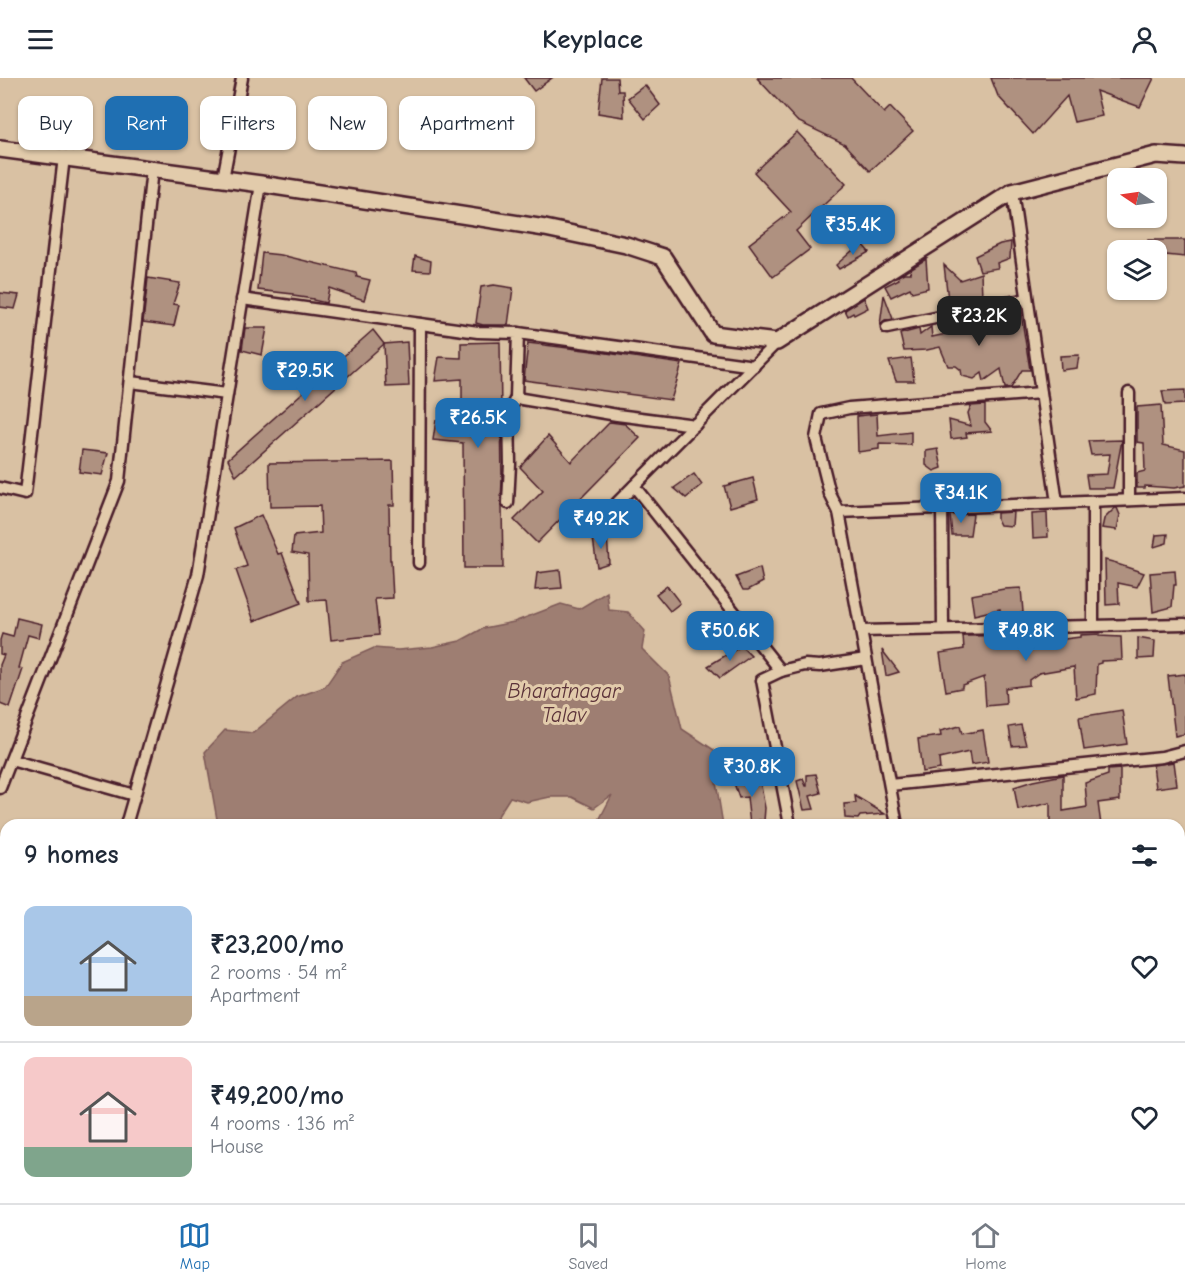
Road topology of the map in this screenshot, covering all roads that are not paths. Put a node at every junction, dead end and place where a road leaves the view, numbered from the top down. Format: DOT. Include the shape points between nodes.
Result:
graph roads {
  1 [pos="242,78"];
  2 [pos="0,149"];
  3 [pos="64,157"];
  4 [pos="1185,157"];
  5 [pos="152,169"];
  6 [pos="223,179"];
  7 [pos="261,184"];
  8 [pos="1012,192"];
  9 [pos="242,299"];
  10 [pos="1027,299"];
  11 [pos="420,324"];
  12 [pos="887,328"];
  13 [pos="519,333"];
  14 [pos="777,342"];
  15 [pos="754,366"];
  16 [pos="130,382"];
  17 [pos="1041,393"];
  18 [pos="1129,393"];
  19 [pos="227,394"];
  20 [pos="516,398"];
  21 [pos="694,425"];
  22 [pos="634,486"];
  23 [pos="0,488"];
  24 [pos="1185,498"];
  25 [pos="1129,500"];
  26 [pos="1093,501"];
  27 [pos="508,503"];
  28 [pos="1057,503"];
  29 [pos="942,508"];
  30 [pos="839,512"];
  31 [pos="602,518"];
  32 [pos="419,563"];
  33 [pos="1185,624"];
  34 [pos="1094,626"];
  35 [pos="943,629"];
  36 [pos="861,631"];
  37 [pos="866,659"];
  38 [pos="781,671"];
  39 [pos="1185,751"];
  40 [pos="11,760"];
  41 [pos="890,785"];
  42 [pos="0,788"];
  43 [pos="134,795"];
  44 [pos="128,819"];
  45 [pos="789,819"];
  46 [pos="896,819"];
  1 -- 6 [label="street"];
  2 -- 3 [label="street"];
  3 -- 5 [label="street"];
  3 -- 23 [label="street" via="25,494"];
  4 -- 8 [label="street" via="1156,155"];
  5 -- 6 [label="street"];
  5 -- 16 [label="street"];
  6 -- 7 [label="street"];
  7 -- 9 [label="street"];
  7 -- 14 [label="street" via="545,228 626,245 663,257 712,334"];
  8 -- 10 [label="street"];
  8 -- 14 [label="street"];
  9 -- 11 [label="street"];
  9 -- 19 [label="street"];
  10 -- 12 [label="street"];
  10 -- 17 [label="street"];
  11 -- 13 [label="street" via="478,333"];
  11 -- 32 [label="street"];
  13 -- 15 [label="street"];
  13 -- 20 [label="street"];
  14 -- 15 [label="street"];
  15 -- 21 [label="street"];
  16 -- 19 [label="street"];
  16 -- 40 [label="street" via="119,481"];
  17 -- 28 [label="street"];
  17 -- 30 [label="street" via="849,408 821,414 816,438 830,494"];
  18 -- 25 [label="street"];
  19 -- 43 [label="street" via="198,575"];
  20 -- 21 [label="street"];
  20 -- 27 [label="street" via="509,411"];
  21 -- 22 [label="street"];
  22 -- 31 [label="street"];
  22 -- 38 [label="street"];
  24 -- 25 [label="street"];
  25 -- 26 [label="street"];
  26 -- 28 [label="street"];
  26 -- 34 [label="street"];
  28 -- 29 [label="street"];
  29 -- 30 [label="street"];
  29 -- 35 [label="street"];
  30 -- 36 [label="street"];
  33 -- 34 [label="street"];
  34 -- 35 [label="street"];
  35 -- 36 [label="street"];
  36 -- 37 [label="street"];
  37 -- 38 [label="street"];
  37 -- 41 [label="street"];
  38 -- 45 [label="street" via="762,680"];
  39 -- 41 [label="street" via="1162,757"];
  40 -- 42 [label="street"];
  40 -- 43 [label="street"];
  41 -- 46 [label="street"];
  43 -- 44 [label="street"];
}
